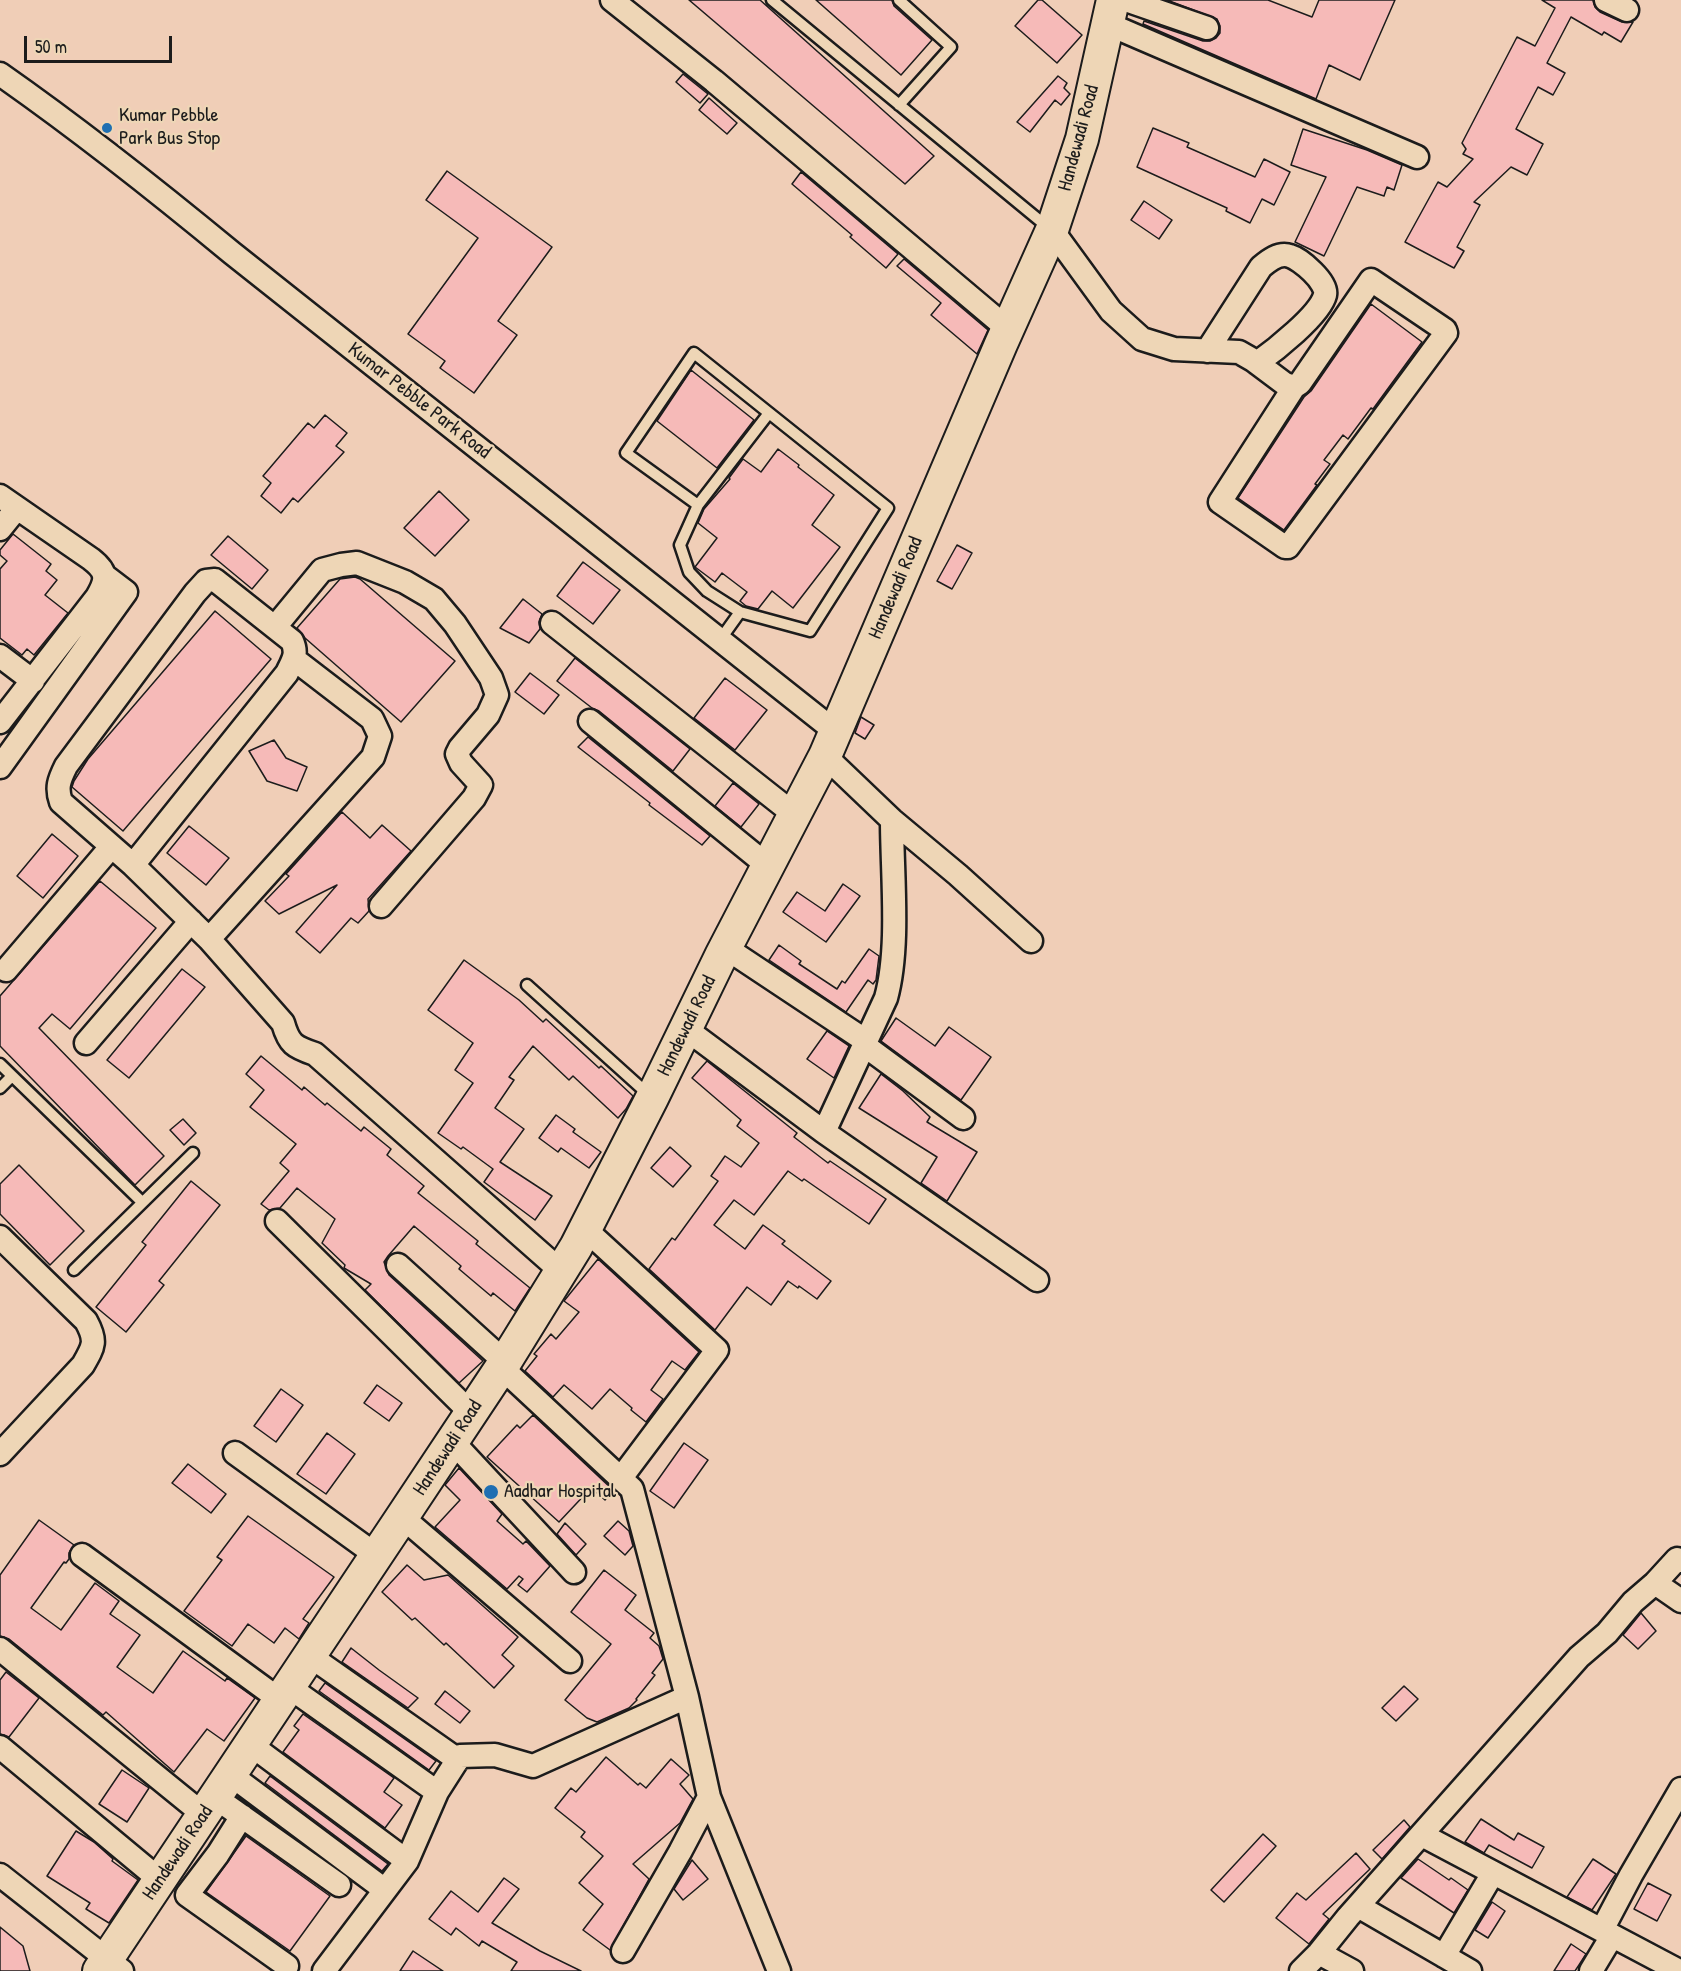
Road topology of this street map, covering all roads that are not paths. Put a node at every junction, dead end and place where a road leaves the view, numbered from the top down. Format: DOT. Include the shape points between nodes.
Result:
graph roads {
  1 [pos="612,0"];
  2 [pos="772,0"];
  3 [pos="898,0"];
  4 [pos="1606,0"];
  5 [pos="1116,8"];
  6 [pos="1627,10"];
  7 [pos="1207,28"];
  8 [pos="0,74"];
  9 [pos="899,105"];
  10 [pos="1417,157"];
  11 [pos="1052,230"];
  12 [pos="1008,329"];
  13 [pos="1207,351"];
  14 [pos="1257,363"];
  15 [pos="1293,387"];
  16 [pos="769,413"];
  17 [pos="9,502"];
  18 [pos="698,505"];
  19 [pos="0,530"];
  20 [pos="105,576"];
  21 [pos="740,612"];
  22 [pos="552,623"];
  23 [pos="275,627"];
  24 [pos="720,640"];
  25 [pos="0,656"];
  26 [pos="294,659"];
  27 [pos="33,681"];
  28 [pos="590,721"];
  29 [pos="0,722"];
  30 [pos="831,744"];
  31 [pos="0,767"];
  32 [pos="795,815"];
  33 [pos="892,820"];
  34 [pos="111,847"];
  35 [pos="133,865"];
  36 [pos="768,866"];
  37 [pos="381,906"];
  38 [pos="191,921"];
  39 [pos="209,939"];
  40 [pos="1031,941"];
  41 [pos="726,948"];
  42 [pos="6,970"];
  43 [pos="527,985"];
  44 [pos="686,1029"];
  45 [pos="86,1043"];
  46 [pos="865,1043"];
  47 [pos="0,1064"];
  48 [pos="12,1076"];
  49 [pos="0,1088"];
  50 [pos="652,1098"];
  51 [pos="963,1118"];
  52 [pos="824,1132"];
  53 [pos="193,1153"];
  54 [pos="142,1202"];
  55 [pos="277,1221"];
  56 [pos="585,1229"];
  57 [pos="0,1237"];
  58 [pos="398,1265"];
  59 [pos="74,1270"];
  60 [pos="562,1272"];
  61 [pos="1037,1280"];
  62 [pos="503,1364"];
  63 [pos="471,1413"];
  64 [pos="452,1441"];
  65 [pos="235,1453"];
  66 [pos="0,1454"];
  67 [pos="621,1478"];
  68 [pos="402,1517"];
  69 [pos="82,1555"];
  70 [pos="376,1555"];
  71 [pos="1681,1561"];
  72 [pos="574,1572"];
  73 [pos="1655,1583"];
  74 [pos="1681,1601"];
  75 [pos="0,1649"];
  76 [pos="310,1656"];
  77 [pos="570,1661"];
  78 [pos="284,1694"];
  79 [pos="687,1697"];
  80 [pos="251,1745"];
  81 [pos="0,1747"];
  82 [pos="458,1760"];
  83 [pos="1681,1789"];
  84 [pos="437,1792"];
  85 [pos="709,1797"];
  86 [pos="211,1805"];
  87 [pos="242,1816"];
  88 [pos="1422,1835"];
  89 [pos="218,1854"];
  90 [pos="407,1861"];
  91 [pos="1493,1872"];
  92 [pos="0,1875"];
  93 [pos="160,1880"];
  94 [pos="339,1886"];
  95 [pos="386,1890"];
  96 [pos="1358,1906"];
  97 [pos="1607,1933"];
  98 [pos="623,1951"];
  99 [pos="1319,1953"];
  100 [pos="1444,1956"];
  101 [pos="288,1966"];
  102 [pos="109,1967"];
  103 [pos="1680,1970"];
  104 [pos="324,1971"];
  105 [pos="779,1971"];
  106 [pos="1301,1971"];
  107 [pos="1352,1971"];
  108 [pos="1470,1971"];
  109 [pos="1591,1971"];
  1 -- 12 [label="street"];
  2 -- 9 [label="lane"];
  3 -- 9 [label="lane" via="951,47"];
  4 -- 6 [label="street"];
  5 -- 7 [label="street"];
  5 -- 10 [label="street"];
  5 -- 11 [label="main road, Handewadi Road" via="1082,139"];
  8 -- 24 [label="street, Kumar Pebble Park Road" via="161,195"];
  9 -- 11 [label="lane"];
  11 -- 12 [label="main road, Handewadi Road"];
  11 -- 13 [label="street" via="1111,311 1142,339 1174,349"];
  12 -- 30 [label="main road, Handewadi Road"];
  13 -- 14 [label="street" via="1239,352"];
  13 -- 14 [label="street" via="1261,267 1270,259 1290,256 1320,279 1325,296 1282,345"];
  14 -- 15 [label="street"];
  15 -- 15 [label="street" via="1220,502 1285,547 1445,330 1371,280 1300,383"];
  16 -- 18 [label="lane"];
  16 -- 18 [label="lane" via="694,353 626,453"];
  16 -- 21 [label="lane" via="888,508 810,631"];
  17 -- 19 [label="street"];
  17 -- 20 [label="street" via="91,559"];
  18 -- 21 [label="lane" via="680,545 689,572 707,591"];
  20 -- 27 [label="street" via="97,597"];
  20 -- 31 [label="street" via="126,592"];
  21 -- 24 [label="lane"];
  22 -- 32 [label="street"];
  23 -- 26 [label="street" via="292,640 296,649"];
  23 -- 34 [label="street" via="214,580 206,581 195,592 59,779 61,802"];
  23 -- 37 [label="street" via="322,570 357,563 405,582 434,599 491,678 497,695 488,715 458,754 481,785"];
  24 -- 30 [label="street, Kumar Pebble Park Road"];
  25 -- 27 [label="street"];
  26 -- 35 [label="street" via="280,682"];
  26 -- 39 [label="street" via="372,719 380,736 373,757"];
  27 -- 29 [label="street"];
  28 -- 36 [label="street"];
  30 -- 32 [label="main road, Handewadi Road"];
  30 -- 33 [label="street, Kumar Pebble Park Road"];
  32 -- 36 [label="main road, Handewadi Road"];
  33 -- 40 [label="street, Kumar Pebble Park Road"];
  33 -- 46 [label="street" via="890,982"];
  34 -- 35 [label="street"];
  34 -- 42 [label="street"];
  35 -- 38 [label="street"];
  36 -- 41 [label="main road, Handewadi Road"];
  38 -- 39 [label="street"];
  38 -- 45 [label="street"];
  39 -- 60 [label="street" via="284,1023 288,1038 315,1054"];
  41 -- 44 [label="main road, Handewadi Road"];
  41 -- 46 [label="street"];
  43 -- 50 [label="lane"];
  44 -- 50 [label="main road, Handewadi Road"];
  44 -- 52 [label="street"];
  46 -- 51 [label="street"];
  46 -- 52 [label="street"];
  47 -- 48 [label="lane"];
  48 -- 49 [label="lane"];
  48 -- 54 [label="lane"];
  50 -- 56 [label="main road, Handewadi Road"];
  52 -- 61 [label="street"];
  53 -- 54 [label="lane"];
  54 -- 59 [label="lane"];
  55 -- 63 [label="street"];
  56 -- 60 [label="main road, Handewadi Road"];
  56 -- 67 [label="street" via="717,1350"];
  57 -- 66 [label="street" via="86,1321 94,1335 83,1365"];
  58 -- 62 [label="street"];
  60 -- 62 [label="main road, Handewadi Road"];
  62 -- 63 [label="main road, Handewadi Road"];
  62 -- 67 [label="street"];
  63 -- 64 [label="main road, Handewadi Road"];
  64 -- 68 [label="main road, Handewadi Road"];
  64 -- 72 [label="street"];
  65 -- 70 [label="street"];
  67 -- 79 [label="street" via="633,1489"];
  68 -- 70 [label="main road, Handewadi Road"];
  68 -- 77 [label="street"];
  69 -- 78 [label="street"];
  70 -- 76 [label="main road, Handewadi Road"];
  71 -- 73 [label="street" via="1677,1559"];
  73 -- 74 [label="street"];
  73 -- 88 [label="street" via="1579,1657"];
  75 -- 86 [label="street"];
  76 -- 78 [label="main road, Handewadi Road"];
  76 -- 82 [label="street"];
  78 -- 80 [label="main road, Handewadi Road"];
  78 -- 84 [label="street"];
  79 -- 82 [label="street" via="533,1766 495,1755 460,1756"];
  79 -- 85 [label="street"];
  80 -- 86 [label="main road, Handewadi Road"];
  80 -- 90 [label="street"];
  81 -- 93 [label="street"];
  82 -- 84 [label="street"];
  83 -- 97 [label="street" via="1631,1875"];
  84 -- 90 [label="street"];
  85 -- 98 [label="street"];
  85 -- 105 [label="street"];
  86 -- 87 [label="street"];
  86 -- 89 [label="street"];
  86 -- 93 [label="main road, Handewadi Road"];
  86 -- 95 [label="street"];
  87 -- 89 [label="street"];
  87 -- 94 [label="street"];
  88 -- 91 [label="street"];
  88 -- 96 [label="street"];
  89 -- 101 [label="street" via="187,1894"];
  90 -- 95 [label="street"];
  91 -- 97 [label="street"];
  91 -- 100 [label="street"];
  92 -- 102 [label="street"];
  93 -- 102 [label="main road, Handewadi Road"];
  95 -- 104 [label="street"];
  96 -- 99 [label="street"];
  96 -- 100 [label="street"];
  97 -- 103 [label="street"];
  97 -- 109 [label="street"];
  99 -- 106 [label="street"];
  99 -- 107 [label="street"];
  100 -- 108 [label="street"];
}
